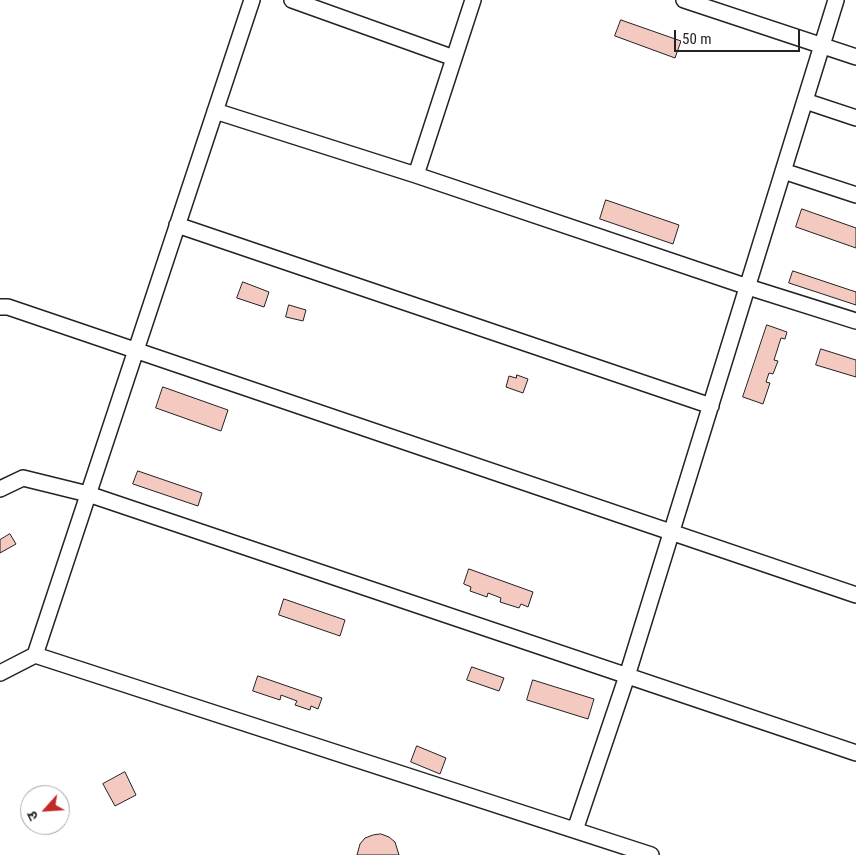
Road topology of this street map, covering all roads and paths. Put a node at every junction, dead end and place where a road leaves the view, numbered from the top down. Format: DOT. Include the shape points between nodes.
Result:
graph roads {
  1 [pos="252,0"];
  2 [pos="292,0"];
  3 [pos="473,0"];
  4 [pos="684,0"];
  5 [pos="836,0"];
  6 [pos="822,46"];
  7 [pos="856,57"];
  8 [pos="454,58"];
  9 [pos="805,101"];
  10 [pos="215,111"];
  11 [pos="856,118"];
  12 [pos="784,171"];
  13 [pos="416,175"];
  14 [pos="856,195"];
  15 [pos="177,225"];
  16 [pos="748,288"];
  17 [pos="0,307"];
  18 [pos="856,321"];
  19 [pos="135,350"];
  20 [pos="711,406"];
  21 [pos="0,489"];
  22 [pos="88,494"];
  23 [pos="672,532"];
  24 [pos="856,595"];
  25 [pos="35,655"];
  26 [pos="0,673"];
  27 [pos="627,676"];
  28 [pos="856,753"];
  29 [pos="575,830"];
  30 [pos="651,855"];
  1 -- 10 [label="street"];
  2 -- 8 [label="street"];
  3 -- 8 [label="street"];
  4 -- 6 [label="street"];
  5 -- 6 [label="street"];
  6 -- 7 [label="street"];
  6 -- 9 [label="street"];
  8 -- 13 [label="street"];
  9 -- 11 [label="street"];
  9 -- 12 [label="street"];
  10 -- 13 [label="street"];
  10 -- 15 [label="street"];
  12 -- 14 [label="street"];
  12 -- 16 [label="street"];
  13 -- 16 [label="street"];
  15 -- 19 [label="street"];
  15 -- 20 [label="street"];
  16 -- 18 [label="street"];
  16 -- 20 [label="street"];
  17 -- 19 [label="street"];
  19 -- 22 [label="street"];
  19 -- 23 [label="street"];
  20 -- 23 [label="street"];
  21 -- 22 [label="street" via="23,478"];
  22 -- 25 [label="street"];
  22 -- 27 [label="street"];
  23 -- 24 [label="street"];
  23 -- 27 [label="street"];
  25 -- 26 [label="street"];
  25 -- 29 [label="street"];
  27 -- 28 [label="street"];
  27 -- 29 [label="street"];
  29 -- 30 [label="street"];
}
